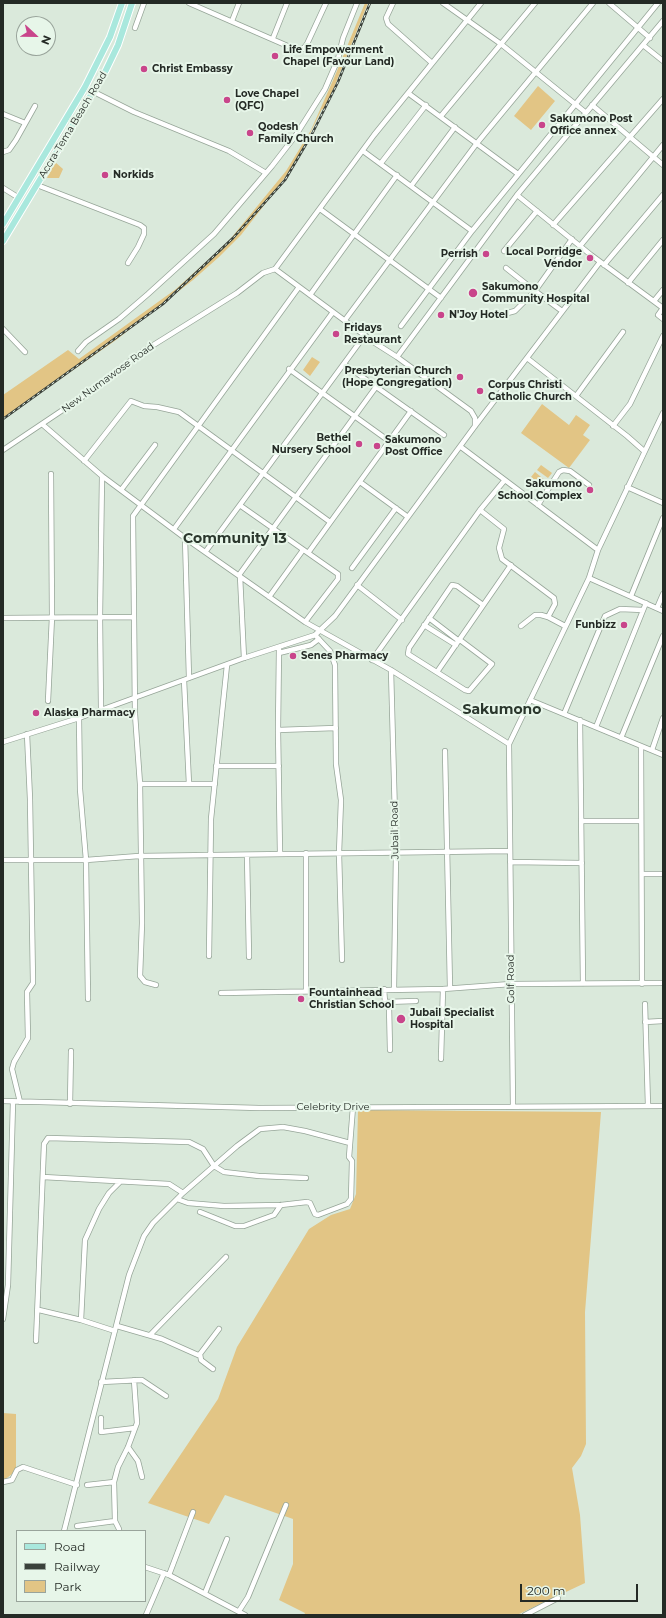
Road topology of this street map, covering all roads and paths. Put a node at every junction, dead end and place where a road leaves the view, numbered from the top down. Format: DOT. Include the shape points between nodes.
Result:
graph roads {
  1 [pos="122,3"];
  2 [pos="132,3"];
  3 [pos="144,3"];
  4 [pos="189,3"];
  5 [pos="239,3"];
  6 [pos="287,3"];
  7 [pos="326,3"];
  8 [pos="357,3"];
  9 [pos="393,3"];
  10 [pos="443,3"];
  11 [pos="481,3"];
  12 [pos="535,3"];
  13 [pos="593,3"];
  14 [pos="609,3"];
  15 [pos="658,3"];
  16 [pos="467,20"];
  17 [pos="232,21"];
  18 [pos="663,21"];
  19 [pos="638,27"];
  20 [pos="135,28"];
  21 [pos="273,38"];
  22 [pos="650,38"];
  23 [pos="501,44"];
  24 [pos="644,45"];
  25 [pos="663,61"];
  26 [pos="432,63"];
  27 [pos="536,72"];
  28 [pos="86,87"];
  29 [pos="94,92"];
  30 [pos="408,93"];
  31 [pos="663,99"];
  32 [pos="575,104"];
  33 [pos="426,105"];
  34 [pos="592,105"];
  35 [pos="35,106"];
  36 [pos="585,112"];
  37 [pos="3,114"];
  38 [pos="441,116"];
  39 [pos="25,123"];
  40 [pos="455,126"];
  41 [pos="630,138"];
  42 [pos="477,143"];
  43 [pos="663,145"];
  44 [pos="363,151"];
  45 [pos="3,152"];
  46 [pos="653,157"];
  47 [pos="381,163"];
  48 [pos="663,165"];
  49 [pos="266,173"];
  50 [pos="518,174"];
  51 [pos="397,175"];
  52 [pos="37,185"];
  53 [pos="411,186"];
  54 [pos="3,188"];
  55 [pos="517,195"];
  56 [pos="663,195"];
  57 [pos="20,198"];
  58 [pos="433,202"];
  59 [pos="320,209"];
  60 [pos="537,212"];
  61 [pos="3,224"];
  62 [pos="554,225"];
  63 [pos="472,231"];
  64 [pos="354,234"];
  65 [pos="572,239"];
  66 [pos="663,240"];
  67 [pos="3,242"];
  68 [pos="580,246"];
  69 [pos="504,252"];
  70 [pos="389,260"];
  71 [pos="128,263"];
  72 [pos="602,263"];
  73 [pos="506,268"];
  74 [pos="275,269"];
  75 [pos="628,283"];
  76 [pos="299,287"];
  77 [pos="429,289"];
  78 [pos="663,290"];
  79 [pos="535,291"];
  80 [pos="310,295"];
  81 [pos="441,298"];
  82 [pos="654,301"];
  83 [pos="663,308"];
  84 [pos="562,311"];
  85 [pos="333,312"];
  86 [pos="500,315"];
  87 [pos="663,319"];
  88 [pos="344,320"];
  89 [pos="402,326"];
  90 [pos="3,329"];
  91 [pos="624,332"];
  92 [pos="365,335"];
  93 [pos="663,336"];
  94 [pos="25,352"];
  95 [pos="78,352"];
  96 [pos="398,357"];
  97 [pos="527,358"];
  98 [pos="344,364"];
  99 [pos="290,370"];
  100 [pos="376,386"];
  101 [pos="323,393"];
  102 [pos="576,396"];
  103 [pos="411,411"];
  104 [pos="355,416"];
  105 [pos="662,418"];
  106 [pos="42,424"];
  107 [pos="475,426"];
  108 [pos="613,426"];
  109 [pos="198,427"];
  110 [pos="444,435"];
  111 [pos="389,441"];
  112 [pos="155,445"];
  113 [pos="460,447"];
  114 [pos="3,450"];
  115 [pos="231,450"];
  116 [pos="644,451"];
  117 [pos="84,461"];
  118 [pos="263,473"];
  119 [pos="51,474"];
  120 [pos="102,476"];
  121 [pos="504,481"];
  122 [pos="360,482"];
  123 [pos="589,485"];
  124 [pos="627,487"];
  125 [pos="121,490"];
  126 [pos="296,497"];
  127 [pos="663,503"];
  128 [pos="141,505"];
  129 [pos="538,505"];
  130 [pos="241,506"];
  131 [pos="396,508"];
  132 [pos="480,510"];
  133 [pos="408,517"];
  134 [pos="663,518"];
  135 [pos="330,522"];
  136 [pos="274,528"];
  137 [pos="174,529"];
  138 [pos="185,538"];
  139 [pos="303,550"];
  140 [pos="598,550"];
  141 [pos="206,551"];
  142 [pos="308,553"];
  143 [pos="511,565"];
  144 [pos="352,568"];
  145 [pos="240,575"];
  146 [pos="589,578"];
  147 [pos="358,585"];
  148 [pos="663,594"];
  149 [pos="631,596"];
  150 [pos="269,597"];
  151 [pos="646,603"];
  152 [pos="483,605"];
  153 [pos="657,608"];
  154 [pos="643,610"];
  155 [pos="663,611"];
  156 [pos="52,617"];
  157 [pos="100,617"];
  158 [pos="133,617"];
  159 [pos="548,617"];
  160 [pos="3,618"];
  161 [pos="429,618"];
  162 [pos="402,620"];
  163 [pos="305,622"];
  164 [pos="424,625"];
  165 [pos="521,626"];
  166 [pos="565,626"];
  167 [pos="320,630"];
  168 [pos="315,634"];
  169 [pos="663,636"];
  170 [pos="319,639"];
  171 [pos="458,642"];
  172 [pos="279,650"];
  173 [pos="244,658"];
  174 [pos="372,660"];
  175 [pos="227,665"];
  176 [pos="391,670"];
  177 [pos="437,672"];
  178 [pos="187,679"];
  179 [pos="134,697"];
  180 [pos="48,700"];
  181 [pos="530,700"];
  182 [pos="101,710"];
  183 [pos="564,714"];
  184 [pos="79,718"];
  185 [pos="663,718"];
  186 [pos="580,720"];
  187 [pos="596,727"];
  188 [pos="336,728"];
  189 [pos="278,730"];
  190 [pos="27,734"];
  191 [pos="622,738"];
  192 [pos="3,742"];
  193 [pos="509,744"];
  194 [pos="641,746"];
  195 [pos="652,750"];
  196 [pos="445,751"];
  197 [pos="663,755"];
  198 [pos="216,766"];
  199 [pos="279,766"];
  200 [pos="140,784"];
  201 [pos="189,784"];
  202 [pos="214,784"];
  203 [pos="581,821"];
  204 [pos="641,822"];
  205 [pos="510,851"];
  206 [pos="306,853"];
  207 [pos="339,853"];
  208 [pos="446,853"];
  209 [pos="280,854"];
  210 [pos="396,854"];
  211 [pos="247,855"];
  212 [pos="139,856"];
  213 [pos="209,856"];
  214 [pos="3,860"];
  215 [pos="86,860"];
  216 [pos="30,861"];
  217 [pos="510,862"];
  218 [pos="582,863"];
  219 [pos="642,874"];
  220 [pos="663,874"];
  221 [pos="209,956"];
  222 [pos="249,957"];
  223 [pos="342,960"];
  224 [pos="663,983"];
  225 [pos="511,984"];
  226 [pos="583,984"];
  227 [pos="642,984"];
  228 [pos="156,985"];
  229 [pos="450,988"];
  230 [pos="384,989"];
  231 [pos="394,989"];
  232 [pos="443,989"];
  233 [pos="306,990"];
  234 [pos="221,993"];
  235 [pos="88,999"];
  236 [pos="385,1002"];
  237 [pos="416,1002"];
  238 [pos="645,1004"];
  239 [pos="663,1021"];
  240 [pos="645,1022"];
  241 [pos="70,1050"];
  242 [pos="390,1050"];
  243 [pos="441,1059"];
  244 [pos="3,1102"];
  245 [pos="13,1102"];
  246 [pos="20,1102"];
  247 [pos="70,1104"];
  248 [pos="648,1106"];
  249 [pos="663,1106"];
  250 [pos="353,1107"];
  251 [pos="513,1107"];
  252 [pos="350,1143"];
  253 [pos="214,1166"];
  254 [pos="43,1177"];
  255 [pos="306,1178"];
  256 [pos="120,1182"];
  257 [pos="183,1193"];
  258 [pos="177,1199"];
  259 [pos="281,1205"];
  260 [pos="200,1212"];
  261 [pos="226,1258"];
  262 [pos="39,1310"];
  263 [pos="3,1318"];
  264 [pos="81,1320"];
  265 [pos="116,1328"];
  266 [pos="219,1329"];
  267 [pos="151,1334"];
  268 [pos="36,1341"];
  269 [pos="200,1354"];
  270 [pos="213,1369"];
  271 [pos="134,1380"];
  272 [pos="101,1382"];
  273 [pos="166,1396"];
  274 [pos="101,1418"];
  275 [pos="136,1428"];
  276 [pos="128,1447"];
  277 [pos="142,1477"];
  278 [pos="3,1482"];
  279 [pos="114,1482"];
  280 [pos="77,1485"];
  281 [pos="87,1485"];
  282 [pos="286,1505"];
  283 [pos="193,1512"];
  284 [pos="115,1521"];
  285 [pos="77,1526"];
  286 [pos="119,1529"];
  287 [pos="64,1530"];
  288 [pos="227,1539"];
  289 [pos="146,1567"];
  290 [pos="167,1574"];
  291 [pos="205,1593"];
  292 [pos="558,1598"];
  293 [pos="239,1611"];
  294 [pos="146,1615"];
  295 [pos="245,1615"];
  296 [pos="525,1615"];
  1 -- 28 [label="main road, Accra-Tema Beach Road" via="110,37"];
  2 -- 29 [label="main road, Accra-Tema Beach Road" via="118,45"];
  3 -- 20 [label="street"];
  4 -- 17 [label="street"];
  5 -- 17 [label="street"];
  6 -- 21 [label="street"];
  7 -- 21 [label="street" via="303,49 290,47"];
  8 -- 49 [label="street" via="325,89 296,135"];
  9 -- 26 [label="street" via="386,18 388,24"];
  10 -- 16 [label="street"];
  11 -- 16 [label="street"];
  12 -- 23 [label="street"];
  13 -- 27 [label="street"];
  14 -- 19 [label="street"];
  15 -- 19 [label="street"];
  16 -- 23 [label="street"];
  16 -- 26 [label="street"];
  17 -- 21 [label="street"];
  18 -- 22 [label="street"];
  19 -- 22 [label="street"];
  19 -- 32 [label="street"];
  22 -- 24 [label="street"];
  23 -- 27 [label="street"];
  23 -- 38 [label="street"];
  24 -- 25 [label="street"];
  24 -- 34 [label="street"];
  26 -- 30 [label="street"];
  27 -- 32 [label="street"];
  27 -- 42 [label="street"];
  28 -- 29 [label="main road"];
  28 -- 57 [label="main road, Accra-Tema Beach Road"];
  29 -- 49 [label="street" via="134,112 229,151"];
  29 -- 52 [label="main road, Accra-Tema Beach Road"];
  30 -- 33 [label="street"];
  30 -- 44 [label="street"];
  31 -- 41 [label="street"];
  32 -- 36 [label="street"];
  32 -- 50 [label="street"];
  33 -- 38 [label="street"];
  33 -- 47 [label="street"];
  34 -- 36 [label="street"];
  34 -- 41 [label="street"];
  35 -- 39 [label="street"];
  36 -- 55 [label="street"];
  37 -- 39 [label="street"];
  38 -- 40 [label="street"];
  39 -- 45 [label="street" via="13,145"];
  40 -- 42 [label="street"];
  40 -- 53 [label="street"];
  41 -- 46 [label="street"];
  41 -- 62 [label="street"];
  42 -- 50 [label="street"];
  42 -- 58 [label="street"];
  43 -- 46 [label="street"];
  44 -- 47 [label="street"];
  44 -- 59 [label="street"];
  46 -- 48 [label="street"];
  46 -- 68 [label="street"];
  47 -- 51 [label="street"];
  49 -- 95 [label="street" via="214,234 119,319 86,342"];
  50 -- 63 [label="street"];
  51 -- 53 [label="street"];
  51 -- 64 [label="street"];
  52 -- 67 [label="main road, Accra-Tema Beach Road"];
  52 -- 71 [label="street" via="140,224 144,228 144,234"];
  53 -- 58 [label="street"];
  54 -- 57 [label="street"];
  55 -- 60 [label="street"];
  55 -- 81 [label="street"];
  56 -- 72 [label="street"];
  57 -- 61 [label="main road, Accra-Tema Beach Road"];
  58 -- 63 [label="street"];
  58 -- 70 [label="street"];
  59 -- 64 [label="street"];
  59 -- 74 [label="street"];
  60 -- 62 [label="street"];
  60 -- 69 [label="street"];
  62 -- 65 [label="street"];
  63 -- 77 [label="street"];
  64 -- 70 [label="street"];
  64 -- 80 [label="street"];
  65 -- 68 [label="street"];
  65 -- 79 [label="street"];
  66 -- 75 [label="street"];
  68 -- 72 [label="street"];
  70 -- 77 [label="street"];
  70 -- 88 [label="street"];
  72 -- 75 [label="street"];
  72 -- 84 [label="street"];
  73 -- 79 [label="street"];
  74 -- 76 [label="street"];
  74 -- 106 [label="street, New Numawose Road" via="263,273 237,293 138,354 97,387"];
  75 -- 82 [label="street"];
  76 -- 80 [label="street"];
  76 -- 109 [label="street"];
  77 -- 81 [label="street"];
  77 -- 89 [label="street"];
  78 -- 82 [label="street"];
  79 -- 84 [label="street"];
  79 -- 86 [label="street" via="515,312"];
  80 -- 85 [label="street"];
  81 -- 96 [label="street"];
  82 -- 83 [label="street"];
  83 -- 87 [label="street" via="658,315"];
  84 -- 97 [label="street"];
  85 -- 88 [label="street"];
  85 -- 99 [label="street"];
  88 -- 92 [label="street"];
  90 -- 94 [label="street"];
  91 -- 102 [label="street"];
  92 -- 96 [label="street"];
  92 -- 98 [label="street"];
  93 -- 108 [label="street" via="630,404"];
  96 -- 107 [label="street" via="471,411 475,418"];
  97 -- 102 [label="street"];
  97 -- 107 [label="street"];
  98 -- 100 [label="street"];
  98 -- 101 [label="street"];
  99 -- 101 [label="street"];
  99 -- 115 [label="street"];
  100 -- 103 [label="street"];
  100 -- 104 [label="street"];
  101 -- 104 [label="street"];
  101 -- 118 [label="street"];
  102 -- 108 [label="street"];
  103 -- 110 [label="street"];
  103 -- 111 [label="street"];
  104 -- 111 [label="street"];
  104 -- 126 [label="street"];
  105 -- 116 [label="street"];
  106 -- 114 [label="street, New Numawose Road"];
  106 -- 117 [label="street"];
  107 -- 113 [label="street"];
  108 -- 116 [label="street"];
  109 -- 115 [label="street"];
  109 -- 117 [label="street" via="179,412 131,401"];
  109 -- 128 [label="street"];
  111 -- 122 [label="street"];
  112 -- 125 [label="street"];
  113 -- 121 [label="street"];
  113 -- 133 [label="street"];
  115 -- 118 [label="street"];
  115 -- 137 [label="street"];
  116 -- 124 [label="street"];
  117 -- 120 [label="street"];
  118 -- 126 [label="street"];
  118 -- 130 [label="street"];
  119 -- 156 [label="street"];
  120 -- 125 [label="street"];
  120 -- 157 [label="street"];
  121 -- 129 [label="street"];
  121 -- 132 [label="street"];
  122 -- 131 [label="street"];
  122 -- 135 [label="street"];
  123 -- 129 [label="street" via="570,471 563,470 559,472"];
  124 -- 127 [label="street"];
  124 -- 140 [label="street"];
  125 -- 128 [label="street"];
  126 -- 135 [label="street"];
  126 -- 136 [label="street"];
  128 -- 137 [label="street"];
  128 -- 158 [label="street" via="135,511 133,520"];
  129 -- 140 [label="street"];
  130 -- 136 [label="street"];
  130 -- 141 [label="street"];
  131 -- 133 [label="street"];
  131 -- 144 [label="street"];
  132 -- 143 [label="street" via="504,529 499,548 500,556"];
  132 -- 162 [label="street"];
  133 -- 147 [label="street"];
  134 -- 149 [label="street"];
  135 -- 142 [label="street"];
  136 -- 139 [label="street"];
  136 -- 145 [label="street"];
  137 -- 138 [label="street"];
  138 -- 141 [label="street"];
  138 -- 178 [label="street"];
  139 -- 142 [label="street"];
  139 -- 150 [label="street"];
  140 -- 146 [label="street"];
  141 -- 145 [label="street"];
  142 -- 163 [label="street" via="339,576"];
  143 -- 152 [label="street"];
  143 -- 159 [label="street" via="554,598 555,604"];
  145 -- 150 [label="street"];
  145 -- 173 [label="street"];
  146 -- 149 [label="street"];
  146 -- 166 [label="street"];
  147 -- 162 [label="street"];
  147 -- 167 [label="street" via="335,616"];
  148 -- 153 [label="street"];
  149 -- 151 [label="street"];
  150 -- 163 [label="street"];
  151 -- 153 [label="street"];
  151 -- 154 [label="street"];
  152 -- 161 [label="street" via="452,585"];
  152 -- 171 [label="street"];
  153 -- 155 [label="street"];
  154 -- 183 [label="street" via="620,609 605,616"];
  154 -- 187 [label="street"];
  156 -- 157 [label="street"];
  156 -- 160 [label="street"];
  156 -- 180 [label="street"];
  157 -- 158 [label="street"];
  157 -- 182 [label="street"];
  158 -- 179 [label="street"];
  159 -- 165 [label="street" via="535,615"];
  159 -- 166 [label="street"];
  161 -- 164 [label="street"];
  161 -- 171 [label="street"];
  162 -- 174 [label="street"];
  163 -- 167 [label="street"];
  164 -- 171 [label="street"];
  164 -- 177 [label="street" via="409,648 408,654"];
  166 -- 181 [label="street"];
  167 -- 168 [label="street"];
  167 -- 174 [label="street"];
  168 -- 170 [label="street"];
  168 -- 172 [label="street"];
  169 -- 191 [label="street"];
  170 -- 172 [label="street" via="312,645"];
  170 -- 188 [label="street" via="330,651 336,666"];
  171 -- 177 [label="street"];
  171 -- 177 [label="street" via="492,662 491,668 469,691"];
  172 -- 173 [label="street"];
  172 -- 189 [label="street"];
  173 -- 175 [label="street"];
  174 -- 176 [label="street"];
  175 -- 178 [label="street"];
  175 -- 198 [label="street"];
  176 -- 193 [label="street"];
  176 -- 210 [label="street, Jubail Road"];
  178 -- 179 [label="street"];
  178 -- 201 [label="street"];
  179 -- 182 [label="street"];
  179 -- 200 [label="street"];
  181 -- 183 [label="street"];
  181 -- 193 [label="street"];
  182 -- 184 [label="street"];
  183 -- 186 [label="street"];
  184 -- 190 [label="street"];
  184 -- 215 [label="street" via="80,789"];
  185 -- 195 [label="street"];
  186 -- 187 [label="street"];
  186 -- 203 [label="street"];
  187 -- 191 [label="street"];
  188 -- 189 [label="street"];
  188 -- 207 [label="street" via="336,770 341,800"];
  189 -- 199 [label="street"];
  190 -- 192 [label="street"];
  190 -- 216 [label="street"];
  191 -- 194 [label="street"];
  193 -- 205 [label="street, Golf Road"];
  194 -- 195 [label="street"];
  194 -- 204 [label="street"];
  195 -- 197 [label="street"];
  196 -- 208 [label="street"];
  198 -- 199 [label="street"];
  198 -- 202 [label="street"];
  199 -- 209 [label="street"];
  200 -- 201 [label="street"];
  200 -- 212 [label="street"];
  201 -- 202 [label="street"];
  202 -- 213 [label="street"];
  203 -- 204 [label="street"];
  203 -- 218 [label="street"];
  204 -- 219 [label="street"];
  205 -- 208 [label="street"];
  205 -- 217 [label="street, Golf Road"];
  206 -- 207 [label="street"];
  206 -- 209 [label="street"];
  206 -- 233 [label="street"];
  207 -- 210 [label="street"];
  207 -- 223 [label="street"];
  208 -- 210 [label="street"];
  208 -- 229 [label="street"];
  209 -- 211 [label="street"];
  210 -- 231 [label="street, Jubail Road"];
  211 -- 213 [label="street"];
  211 -- 222 [label="street"];
  212 -- 213 [label="street"];
  212 -- 215 [label="street"];
  212 -- 228 [label="street" via="142,923 140,976 145,982"];
  213 -- 221 [label="street"];
  214 -- 216 [label="street"];
  215 -- 216 [label="street"];
  215 -- 235 [label="street"];
  216 -- 246 [label="street" via="33,983 27,992 28,1038 12,1069"];
  217 -- 218 [label="street"];
  217 -- 225 [label="street, Golf Road"];
  218 -- 226 [label="street"];
  219 -- 220 [label="street"];
  219 -- 227 [label="street"];
  224 -- 227 [label="street"];
  225 -- 226 [label="street"];
  225 -- 229 [label="street"];
  225 -- 251 [label="street, Golf Road"];
  226 -- 227 [label="street"];
  229 -- 232 [label="street"];
  230 -- 231 [label="street"];
  230 -- 233 [label="street"];
  230 -- 236 [label="street"];
  231 -- 232 [label="street"];
  232 -- 243 [label="street"];
  233 -- 234 [label="street"];
  236 -- 237 [label="street"];
  236 -- 242 [label="street" via="389,1006"];
  238 -- 240 [label="street"];
  239 -- 240 [label="street"];
  240 -- 248 [label="street"];
  241 -- 247 [label="street"];
  244 -- 245 [label="street, Celebrity Drive"];
  245 -- 246 [label="street, Celebrity Drive"];
  245 -- 263 [label="street" via="8,1285"];
  246 -- 247 [label="street, Celebrity Drive"];
  247 -- 250 [label="street, Celebrity Drive"];
  248 -- 249 [label="street, Celebrity Drive"];
  248 -- 251 [label="street, Celebrity Drive"];
  250 -- 251 [label="street, Celebrity Drive"];
  250 -- 252 [label="street"];
  252 -- 253 [label="street" via="305,1130 273,1127 260,1129"];
  252 -- 259 [label="street" via="351,1199 347,1204 318,1215 307,1202"];
  253 -- 254 [label="street" via="203,1149 189,1142 51,1137 44,1144"];
  253 -- 255 [label="street" via="232,1173"];
  253 -- 257 [label="street"];
  254 -- 256 [label="street"];
  254 -- 262 [label="street"];
  256 -- 257 [label="street" via="169,1184"];
  256 -- 264 [label="street" via="99,1209 85,1240"];
  257 -- 258 [label="street"];
  258 -- 259 [label="street" via="188,1203 224,1206"];
  258 -- 265 [label="street" via="144,1236 129,1275"];
  259 -- 260 [label="street" via="274,1215 244,1226 235,1226"];
  261 -- 267 [label="street"];
  262 -- 264 [label="street"];
  262 -- 268 [label="street"];
  264 -- 265 [label="street"];
  265 -- 267 [label="street"];
  265 -- 272 [label="street"];
  266 -- 269 [label="street"];
  267 -- 269 [label="street" via="194,1355"];
  269 -- 270 [label="street" via="201,1360"];
  271 -- 272 [label="street"];
  271 -- 273 [label="street" via="146,1381"];
  271 -- 275 [label="street"];
  272 -- 280 [label="street"];
  274 -- 275 [label="street" via="101,1432"];
  275 -- 276 [label="street"];
  276 -- 277 [label="street" via="138,1461"];
  276 -- 279 [label="street"];
  278 -- 280 [label="street" via="12,1480 17,1470 24,1467"];
  279 -- 281 [label="street"];
  279 -- 284 [label="street"];
  280 -- 287 [label="street"];
  282 -- 293 [label="street" via="248,1597"];
  283 -- 290 [label="street"];
  284 -- 285 [label="street"];
  284 -- 286 [label="street"];
  288 -- 291 [label="street"];
  289 -- 290 [label="street"];
  290 -- 291 [label="street"];
  290 -- 294 [label="street"];
  291 -- 293 [label="street"];
  292 -- 296 [label="street"];
  293 -- 295 [label="street"];
}
